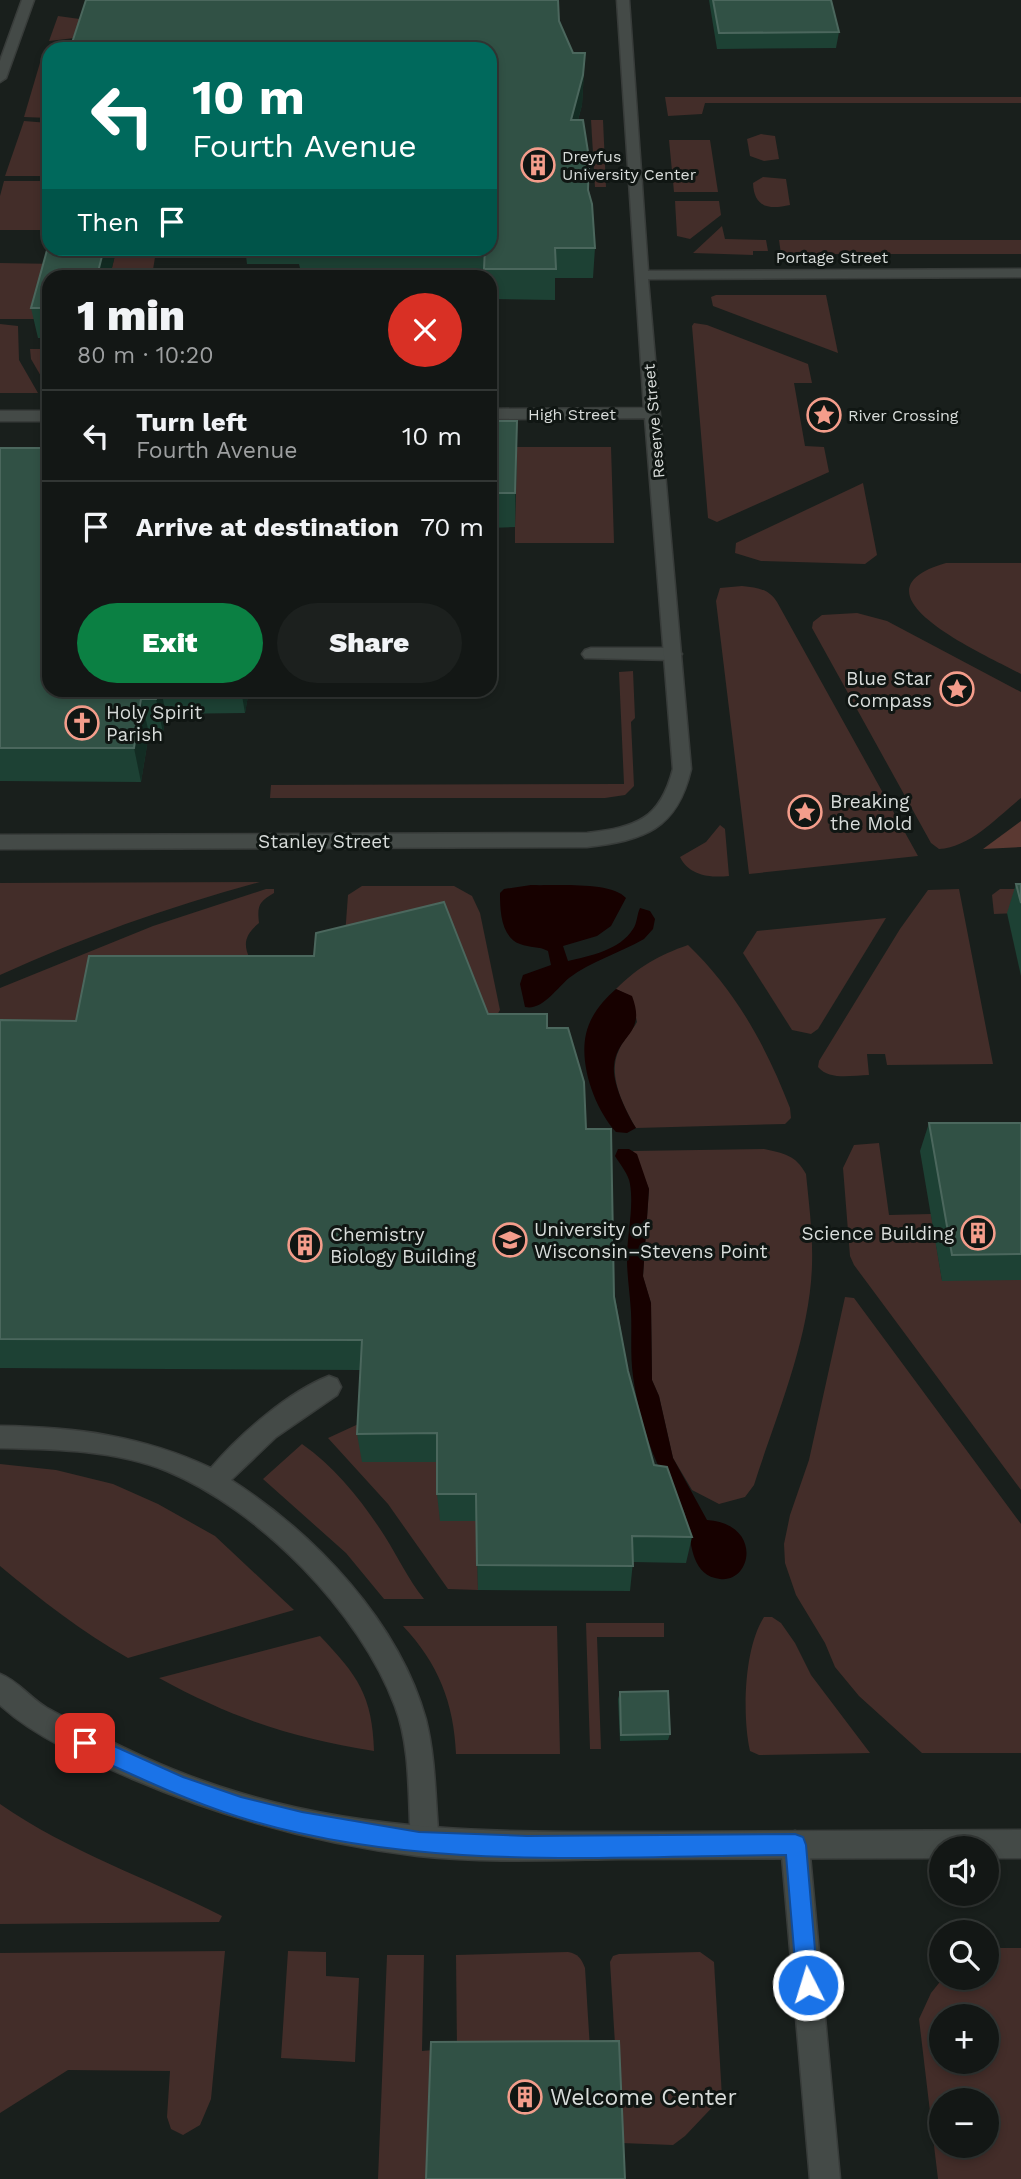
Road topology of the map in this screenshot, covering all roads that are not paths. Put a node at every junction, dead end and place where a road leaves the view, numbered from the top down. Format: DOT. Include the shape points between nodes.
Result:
graph roads {
  1 [pos="28,0"];
  2 [pos="623,0"];
  3 [pos="0,78"];
  4 [pos="1021,273"];
  5 [pos="643,275"];
  6 [pos="654,413"];
  7 [pos="497,414"];
  8 [pos="0,416"];
  9 [pos="42,416"];
  10 [pos="591,654"];
  11 [pos="673,654"];
  12 [pos="646,828"];
  13 [pos="0,842"];
  14 [pos="328,1387"];
  15 [pos="0,1437"];
  16 [pos="215,1481"];
  17 [pos="0,1687"];
  18 [pos="425,1842"];
  19 [pos="1021,1844"];
  20 [pos="795,1845"];
  21 [pos="825,2179"];
  1 -- 3 [label="street"];
  2 -- 5 [label="street, Reserve Street"];
  4 -- 5 [label="street, Portage Street"];
  5 -- 6 [label="street, Reserve Street"];
  6 -- 7 [label="street, High Street"];
  6 -- 11 [label="street, Reserve Street"];
  8 -- 9 [label="street"];
  10 -- 11 [label="street"];
  11 -- 12 [label="street, Reserve Street" via="681,780 679,792 665,812"];
  12 -- 13 [label="street, Stanley Street" via="587,841"];
  14 -- 16 [label="street" via="278,1421 233,1459"];
  15 -- 16 [label="street" via="47,1438 131,1450 173,1461"];
  16 -- 18 [label="street" via="249,1504 319,1570 372,1634 394,1669 418,1749"];
  17 -- 18 [label="street" via="25,1710 105,1754 180,1786 302,1822"];
  18 -- 20 [label="street"];
  19 -- 20 [label="street"];
  20 -- 21 [label="street"];
}
